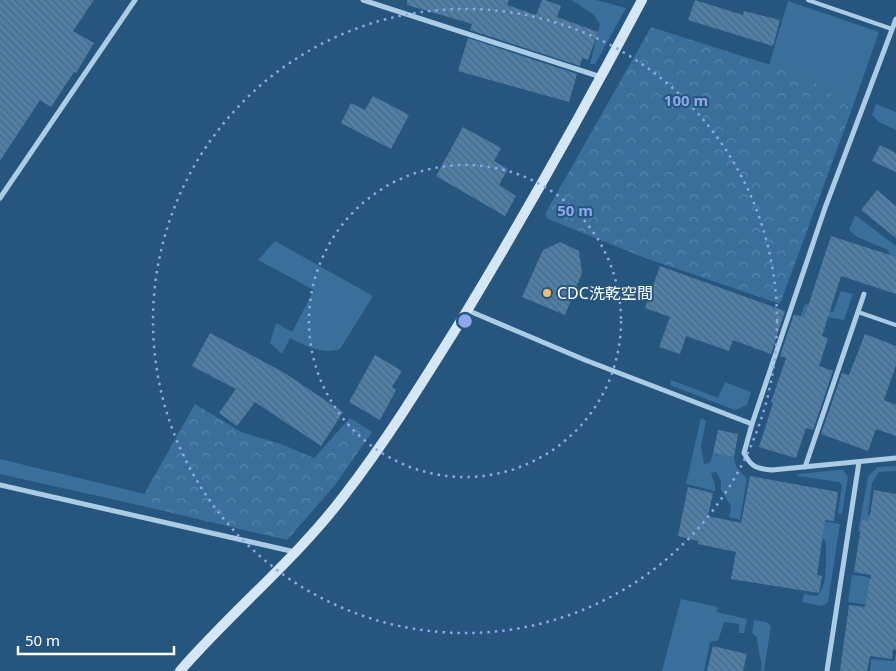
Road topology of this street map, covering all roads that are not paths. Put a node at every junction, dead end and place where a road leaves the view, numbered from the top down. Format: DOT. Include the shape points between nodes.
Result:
graph roads {
  1 [pos="135,0"];
  2 [pos="363,0"];
  3 [pos="642,0"];
  4 [pos="808,0"];
  5 [pos="896,19"];
  6 [pos="892,29"];
  7 [pos="602,77"];
  8 [pos="0,198"];
  9 [pos="864,294"];
  10 [pos="467,310"];
  11 [pos="858,312"];
  12 [pos="896,325"];
  13 [pos="752,424"];
  14 [pos="896,458"];
  15 [pos="859,462"];
  16 [pos="805,467"];
  17 [pos="0,485"];
  18 [pos="296,552"];
  19 [pos="180,671"];
  20 [pos="827,671"];
  1 -- 8 [label="street"];
  2 -- 7 [label="street"];
  3 -- 7 [label="street"];
  4 -- 6 [label="lane"];
  5 -- 6 [label="street"];
  6 -- 13 [label="street" via="825,208"];
  7 -- 10 [label="street"];
  9 -- 11 [label="street"];
  10 -- 13 [label="street" via="584,360"];
  10 -- 18 [label="street" via="395,427 342,498"];
  11 -- 12 [label="lane"];
  11 -- 16 [label="street"];
  13 -- 16 [label="street" via="744,453 750,464 765,470"];
  14 -- 15 [label="street"];
  15 -- 16 [label="street"];
  15 -- 20 [label="street"];
  17 -- 18 [label="street"];
  18 -- 19 [label="street"];
}
